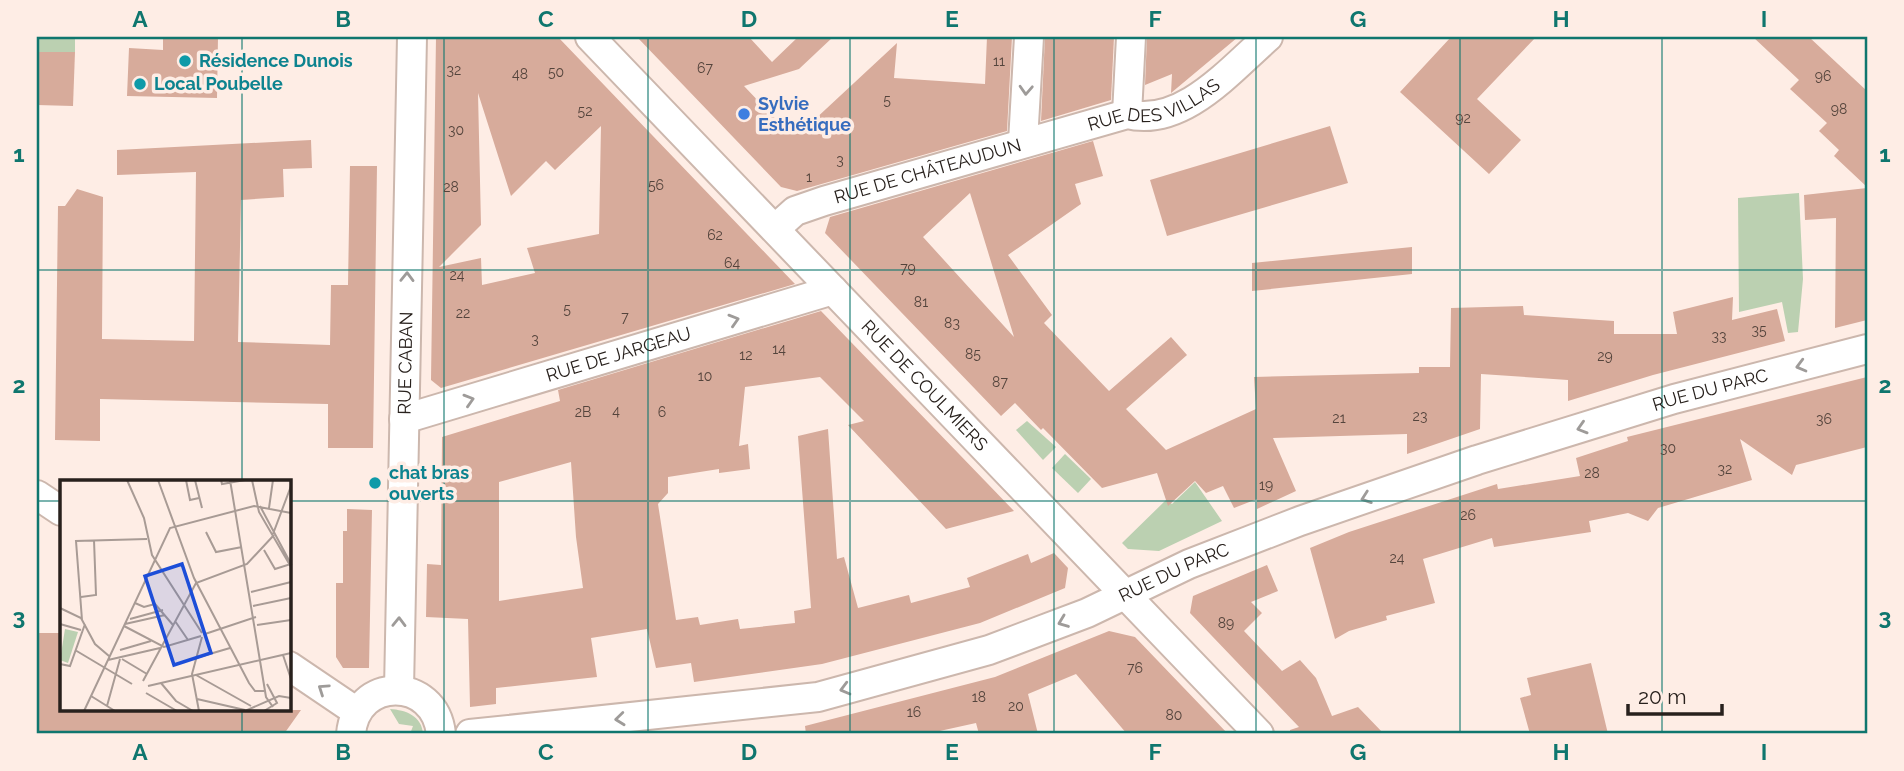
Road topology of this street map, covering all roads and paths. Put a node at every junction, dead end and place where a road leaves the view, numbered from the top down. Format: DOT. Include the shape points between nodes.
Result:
graph roads {
  1 [pos="412,37"];
  2 [pos="590,37"];
  3 [pos="1029,37"];
  4 [pos="1131,37"];
  5 [pos="1268,37"];
  6 [pos="1127,114"];
  7 [pos="1023,142"];
  8 [pos="776,228"];
  9 [pos="833,290"];
  10 [pos="1867,349"];
  11 [pos="404,419"];
  12 [pos="37,495"];
  13 [pos="60,510"];
  14 [pos="1124,594"];
  15 [pos="290,667"];
  16 [pos="399,690"];
  17 [pos="354,723"];
  18 [pos="441,734"];
  19 [pos="470,734"];
  20 [pos="1259,734"];
  11 -- 1 [label="street, RUE CABAN, one-way"];
  2 -- 8 [label="street, RUE DE COULMIERS"];
  3 -- 7 [label="street, RUE DE CHÂTEAUDUN, one-way"];
  4 -- 6 [label="street"];
  5 -- 6 [label="street, RUE DES VILLAS" via="1192,103 1141,118"];
  6 -- 7 [label="street, RUE DES VILLAS"];
  7 -- 8 [label="street, RUE DE CHÂTEAUDUN" via="795,211"];
  8 -- 9 [label="street, RUE DE COULMIERS"];
  11 -- 9 [label="street, RUE DE JARGEAU, one-way"];
  9 -- 14 [label="street, RUE DE COULMIERS"];
  10 -- 14 [label="street, RUE DU PARC, one-way" via="1674,399 1477,460 1300,521"];
  16 -- 11 [label="street, RUE CABAN, one-way"];
  12 -- 13 [label="street"];
  14 -- 19 [label="street, RUE DU PARC, one-way" via="989,650 818,697"];
  14 -- 20 [label="street, RUE DE COULMIERS"];
  17 -- 15 [label="street, one-way"];
  16 -- 17 [label="street" via="373,696"];
  16 -- 18 [label="street" via="425,700 434,710"];
}
